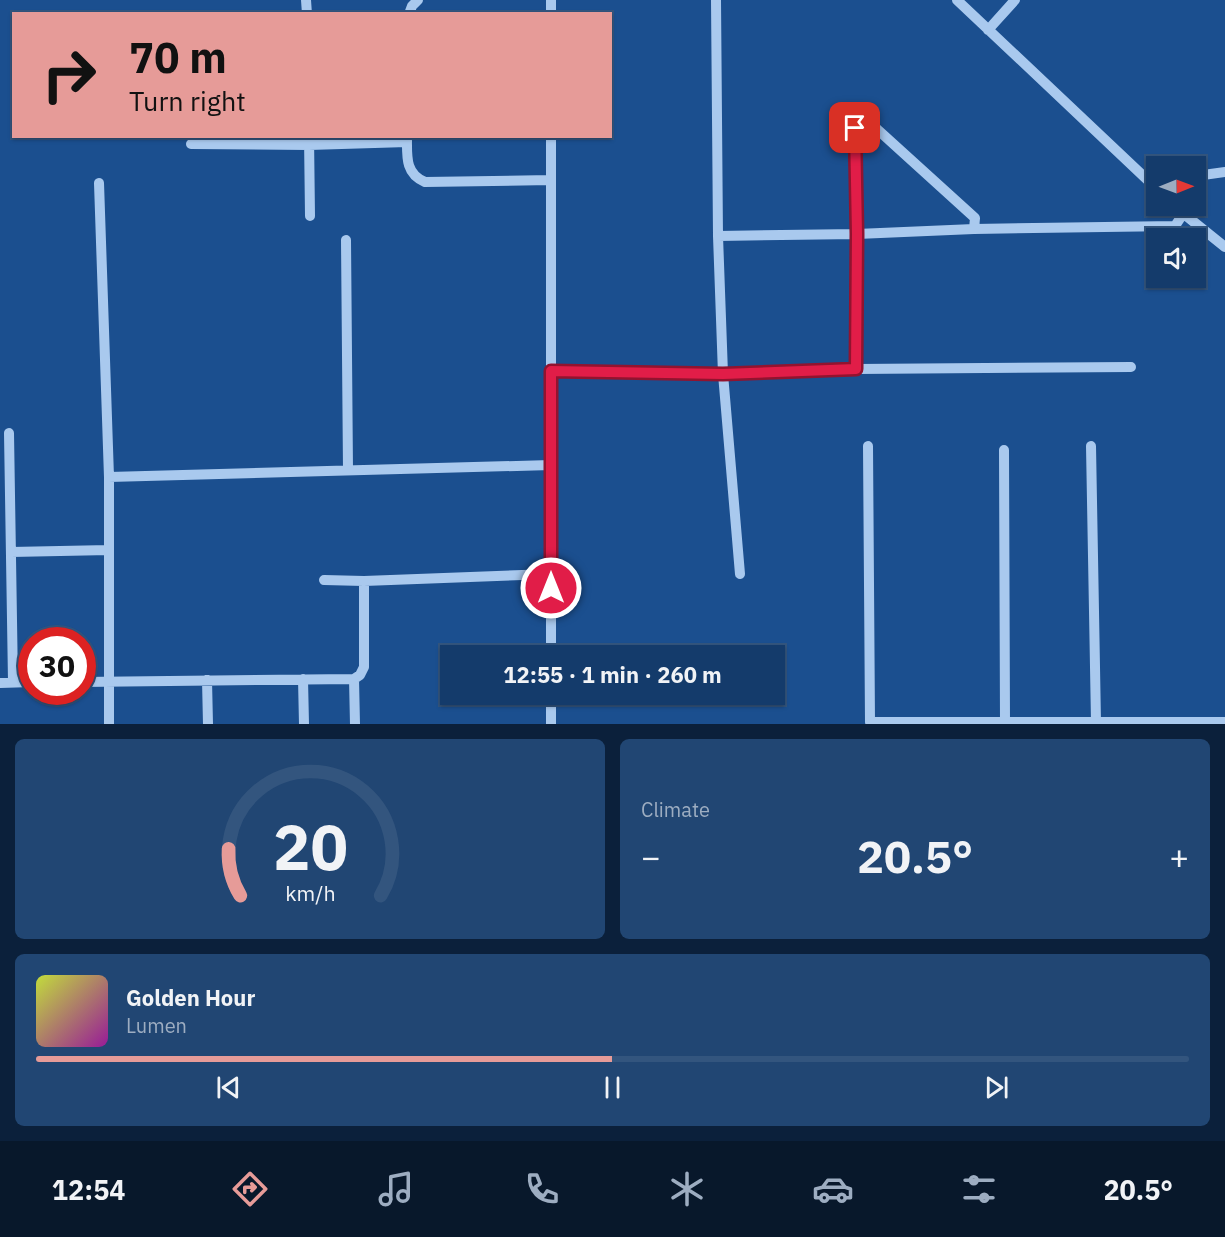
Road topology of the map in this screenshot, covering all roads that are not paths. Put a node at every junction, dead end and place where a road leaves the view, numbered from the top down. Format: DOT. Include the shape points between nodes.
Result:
graph roads {
  1 [pos="716,0"];
  2 [pos="957,0"];
  3 [pos="1016,0"];
  4 [pos="988,30"];
  5 [pos="551,138"];
  6 [pos="407,140"];
  7 [pos="309,141"];
  8 [pos="190,144"];
  9 [pos="1225,172"];
  10 [pos="1206,175"];
  11 [pos="551,180"];
  12 [pos="1146,180"];
  13 [pos="99,183"];
  14 [pos="310,216"];
  15 [pos="1182,216"];
  16 [pos="1185,216"];
  17 [pos="974,229"];
  18 [pos="857,234"];
  19 [pos="718,236"];
  20 [pos="346,240"];
  21 [pos="1225,248"];
  22 [pos="1131,367"];
  23 [pos="856,369"];
  24 [pos="551,371"];
  25 [pos="723,374"];
  26 [pos="9,433"];
  27 [pos="1091,446"];
  28 [pos="868,447"];
  29 [pos="1005,450"];
  30 [pos="551,465"];
  31 [pos="348,470"];
  32 [pos="109,477"];
  33 [pos="109,550"];
  34 [pos="11,552"];
  35 [pos="551,574"];
  36 [pos="740,574"];
  37 [pos="324,580"];
  38 [pos="364,580"];
  39 [pos="551,645"];
  40 [pos="303,679"];
  41 [pos="354,679"];
  42 [pos="207,680"];
  43 [pos="96,681"];
  44 [pos="108,681"];
  45 [pos="0,682"];
  46 [pos="14,682"];
  47 [pos="18,682"];
  48 [pos="551,705"];
  49 [pos="1005,722"];
  50 [pos="1096,722"];
  51 [pos="1225,722"];
  52 [pos="869,723"];
  53 [pos="919,723"];
  54 [pos="1059,723"];
  55 [pos="109,724"];
  56 [pos="208,724"];
  57 [pos="304,724"];
  58 [pos="355,724"];
  59 [pos="551,724"];
  1 -- 19 [label="street"];
  2 -- 4 [label="street"];
  3 -- 4 [label="street"];
  4 -- 12 [label="street"];
  5 -- 11 [label="street"];
  6 -- 7 [label="street"];
  6 -- 11 [label="street" via="410,170 425,182"];
  7 -- 8 [label="street"];
  7 -- 14 [label="street"];
  9 -- 10 [label="street"];
  11 -- 24 [label="street"];
  13 -- 32 [label="street"];
  15 -- 17 [label="street" via="1175,226"];
  16 -- 21 [label="street"];
  17 -- 18 [label="street"];
  17 -- 18 [label="street" via="975,218 867,120 858,120"];
  18 -- 19 [label="street"];
  18 -- 23 [label="street"];
  19 -- 25 [label="street"];
  20 -- 31 [label="street"];
  22 -- 23 [label="street"];
  23 -- 25 [label="street"];
  24 -- 25 [label="street"];
  24 -- 30 [label="street"];
  25 -- 36 [label="street"];
  26 -- 34 [label="street"];
  27 -- 50 [label="street"];
  28 -- 52 [label="street"];
  29 -- 49 [label="street"];
  30 -- 31 [label="street"];
  30 -- 35 [label="street"];
  31 -- 32 [label="street"];
  32 -- 33 [label="street"];
  33 -- 34 [label="street"];
  33 -- 44 [label="street"];
  34 -- 46 [label="street"];
  35 -- 38 [label="street"];
  35 -- 39 [label="street"];
  37 -- 38 [label="street"];
  38 -- 41 [label="street" via="364,667"];
  40 -- 41 [label="street"];
  40 -- 42 [label="street"];
  40 -- 57 [label="street"];
  41 -- 58 [label="street"];
  42 -- 44 [label="street"];
  42 -- 56 [label="street"];
  43 -- 44 [label="street"];
  44 -- 55 [label="street"];
  45 -- 46 [label="street"];
  46 -- 47 [label="street"];
  48 -- 59 [label="street"];
  49 -- 53 [label="street"];
  49 -- 54 [label="street"];
  50 -- 51 [label="street"];
  50 -- 54 [label="street"];
  52 -- 53 [label="street"];
}
